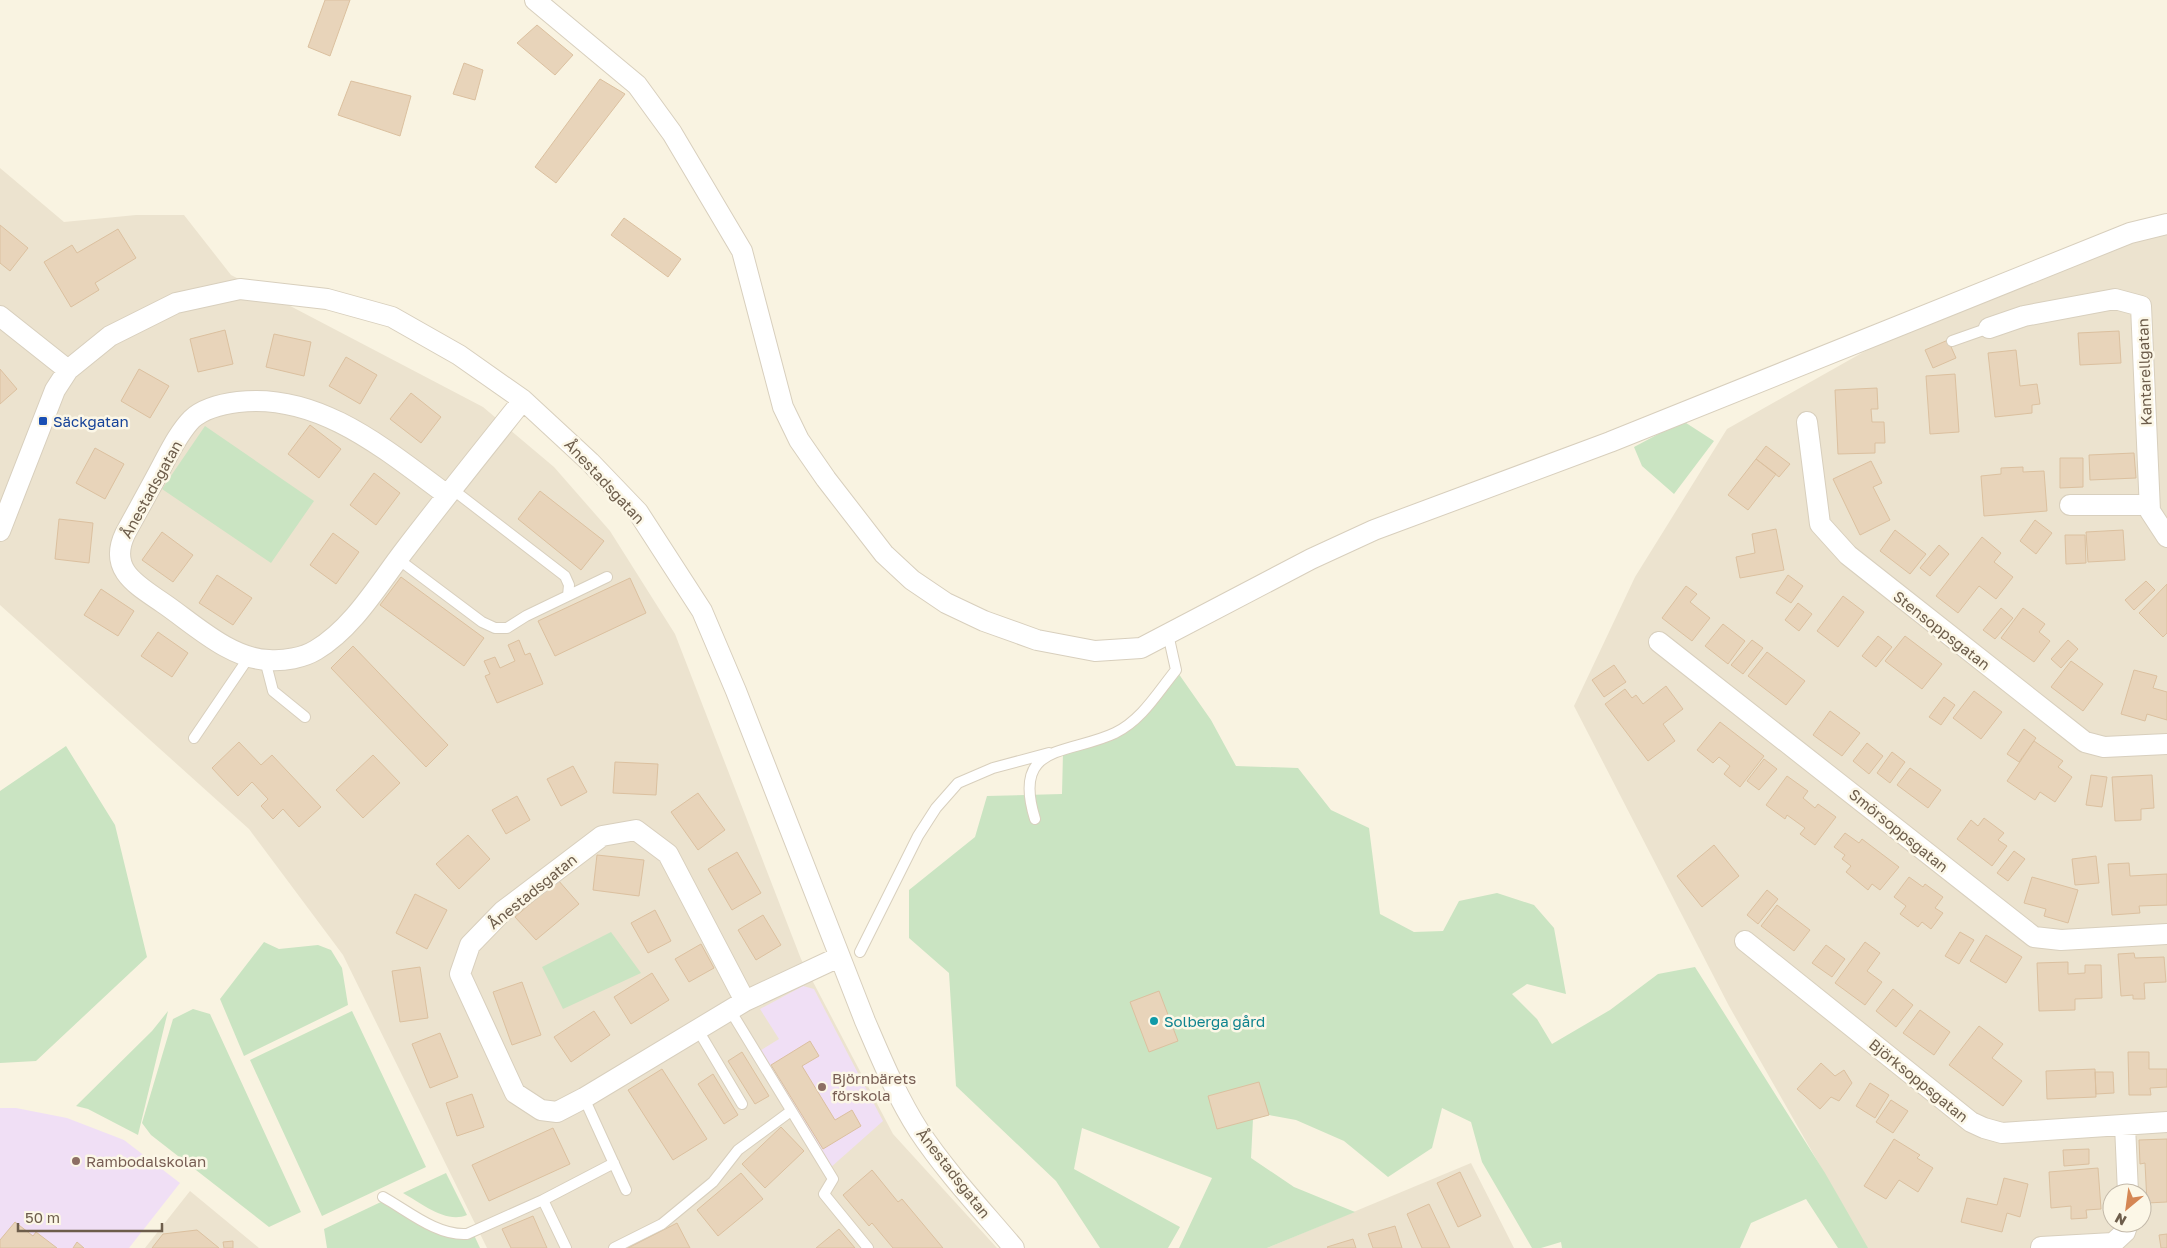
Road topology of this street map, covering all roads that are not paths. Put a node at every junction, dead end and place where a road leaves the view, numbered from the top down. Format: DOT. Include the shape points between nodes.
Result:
graph roads {
  1 [pos="535,0"];
  2 [pos="2167,224"];
  3 [pos="0,316"];
  4 [pos="1989,328"];
  5 [pos="1952,341"];
  6 [pos="68,370"];
  7 [pos="524,400"];
  8 [pos="1807,422"];
  9 [pos="449,492"];
  10 [pos="2070,505"];
  11 [pos="2149,505"];
  12 [pos="0,531"];
  13 [pos="2167,537"];
  14 [pos="398,559"];
  15 [pos="607,577"];
  16 [pos="568,596"];
  17 [pos="1168,634"];
  18 [pos="1659,642"];
  19 [pos="257,658"];
  20 [pos="305,718"];
  21 [pos="194,738"];
  22 [pos="2167,744"];
  23 [pos="1049,753"];
  24 [pos="1035,819"];
  25 [pos="2167,934"];
  26 [pos="1745,941"];
  27 [pos="860,952"];
  28 [pos="839,957"];
  29 [pos="738,1006"];
  30 [pos="698,1030"];
  31 [pos="584,1098"];
  32 [pos="742,1104"];
  33 [pos="792,1111"];
  34 [pos="2167,1122"];
  35 [pos="2125,1126"];
  36 [pos="614,1163"];
  37 [pos="2128,1183"];
  38 [pos="626,1190"];
  39 [pos="383,1197"];
  40 [pos="543,1200"];
  41 [pos="2124,1233"];
  42 [pos="2041,1247"];
  43 [pos="566,1248"];
  44 [pos="614,1248"];
  45 [pos="868,1248"];
  46 [pos="1014,1248"];
  1 -- 17 [label="street" via="637,85 672,133 742,251 783,407 799,440 884,554 912,580 946,604 998,628 1037,640 1095,651 1141,648"];
  2 -- 17 [label="street" via="2130,233 1638,432 1374,530 1311,559"];
  3 -- 6 [label="street"];
  4 -- 5 [label="lane"];
  4 -- 11 [label="street, Kantarellgatan" via="2024,316 2115,299 2141,306"];
  6 -- 7 [label="street, Ånestadsgatan" via="110,336 176,303 240,289 327,299 392,317 459,355"];
  6 -- 12 [label="street, Ånestadsgatan" via="55,390"];
  7 -- 9 [label="street, Ånestadsgatan"];
  7 -- 28 [label="street, Ånestadsgatan" via="638,512 702,611"];
  8 -- 22 [label="street, Stensoppsgatan" via="1820,524 1848,555 2085,742 2104,747"];
  9 -- 14 [label="street, Ånestadsgatan"];
  9 -- 16 [label="lane" via="565,576 569,585"];
  9 -- 19 [label="street, Ånestadsgatan" via="336,420 289,404 254,400 224,404 204,411 192,420 125,534 119,546 119,560 125,573 142,589 223,645"];
  10 -- 11 [label="street"];
  11 -- 13 [label="street, Kantarellgatan"];
  14 -- 16 [label="lane" via="482,622 495,628 508,628"];
  14 -- 19 [label="street, Ånestadsgatan" via="354,617 316,651 295,658"];
  15 -- 16 [label="lane"];
  17 -- 23 [label="lane" via="1176,670 1140,716 1116,733"];
  18 -- 25 [label="street, Smörsoppsgatan" via="2034,937 2061,940"];
  19 -- 20 [label="lane" via="273,691"];
  19 -- 21 [label="lane"];
  23 -- 24 [label="lane" via="1032,772 1030,786"];
  23 -- 27 [label="lane" via="993,768 958,783 918,836"];
  26 -- 35 [label="street, Björksoppsgatan" via="1971,1122 2002,1133"];
  28 -- 29 [label="street, Ånestadsgatan"];
  28 -- 46 [label="street, Ånestadsgatan" via="886,1070 918,1130"];
  29 -- 30 [label="street, Ånestadsgatan"];
  29 -- 31 [label="street, Ånestadsgatan" via="668,854 636,830 602,836 504,911 470,945 460,974 515,1093 541,1110 557,1112"];
  29 -- 33 [label="lane"];
  30 -- 31 [label="street, Ånestadsgatan"];
  30 -- 32 [label="lane"];
  31 -- 36 [label="lane"];
  33 -- 44 [label="lane" via="738,1150 713,1182 662,1224"];
  33 -- 45 [label="lane" via="833,1179 824,1194"];
  34 -- 35 [label="street, Björksoppsgatan"];
  35 -- 37 [label="street"];
  36 -- 38 [label="lane"];
  36 -- 40 [label="lane"];
  39 -- 40 [label="lane" via="442,1230 456,1234 467,1234"];
  40 -- 43 [label="lane"];
  41 -- 42 [label="street" via="2113,1243"];
}
